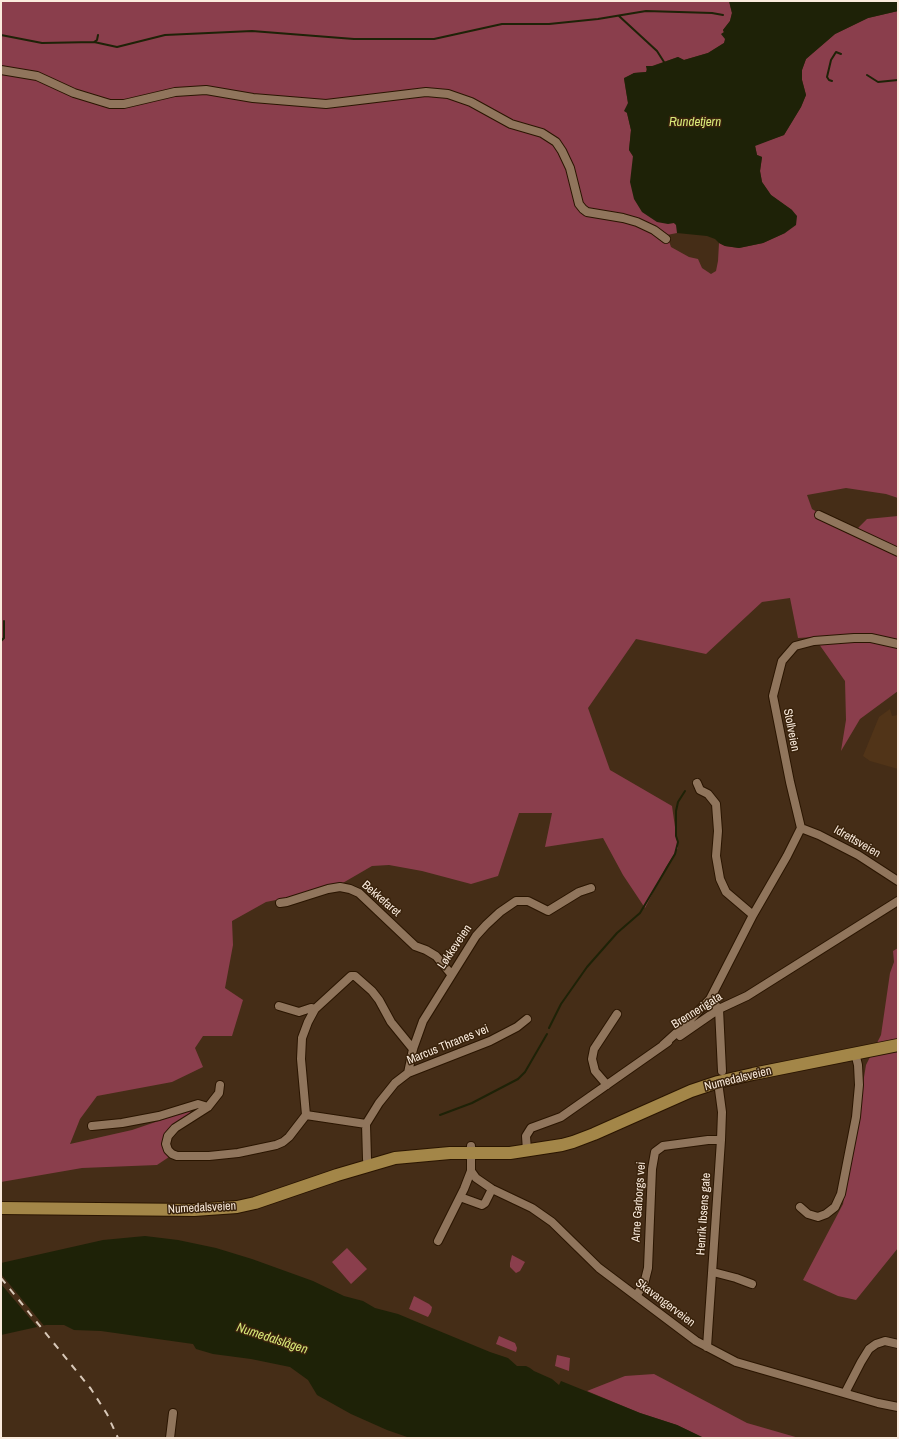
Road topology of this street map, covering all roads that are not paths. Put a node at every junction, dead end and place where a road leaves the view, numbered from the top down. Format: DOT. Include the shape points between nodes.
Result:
graph roads {
  1 [pos="1,70"];
  2 [pos="666,239"];
  3 [pos="819,515"];
  4 [pos="898,552"];
  5 [pos="898,644"];
  6 [pos="697,783"];
  7 [pos="801,828"];
  8 [pos="898,881"];
  9 [pos="591,888"];
  10 [pos="898,901"];
  11 [pos="280,903"];
  12 [pos="753,915"];
  13 [pos="451,974"];
  14 [pos="710,999"];
  15 [pos="279,1006"];
  16 [pos="318,1006"];
  17 [pos="719,1009"];
  18 [pos="617,1014"];
  19 [pos="527,1019"];
  20 [pos="663,1045"];
  21 [pos="898,1045"];
  22 [pos="413,1049"];
  23 [pos="855,1053"];
  24 [pos="408,1073"];
  25 [pos="720,1076"];
  26 [pos="220,1085"];
  27 [pos="607,1085"];
  28 [pos="208,1107"];
  29 [pos="306,1115"];
  30 [pos="366,1124"];
  31 [pos="92,1126"];
  32 [pos="721,1140"];
  33 [pos="527,1148"];
  34 [pos="471,1149"];
  35 [pos="368,1166"];
  36 [pos="471,1171"];
  37 [pos="492,1189"];
  38 [pos="460,1197"];
  39 [pos="800,1207"];
  40 [pos="1,1208"];
  41 [pos="438,1241"];
  42 [pos="713,1272"];
  43 [pos="752,1284"];
  44 [pos="636,1296"];
  45 [pos="898,1344"];
  46 [pos="708,1347"];
  47 [pos="845,1393"];
  48 [pos="898,1407"];
  49 [pos="173,1413"];
  50 [pos="170,1438"];
  1 -- 2 [label="street" via="37,76 67,90 110,104 124,104 175,92 206,90 253,98 326,104 426,92 448,94 471,102 511,124 542,133 556,142 570,168 580,204 587,212 637,222"];
  3 -- 4 [label="street"];
  5 -- 7 [label="street, Stollveien" via="871,638 814,641 795,646 782,661 773,696"];
  6 -- 12 [label="street" via="700,790 708,794 716,804 716,856 720,879 726,892"];
  7 -- 8 [label="street, Idrettsveien" via="858,855"];
  7 -- 12 [label="street"];
  9 -- 13 [label="street, Løkkeveien" via="579,892 548,911 528,901 516,902 500,912 476,936"];
  10 -- 17 [label="street, Brennerigata" via="747,996"];
  11 -- 13 [label="street, Bekkefaret" via="328,889 350,888 359,893 415,946 436,956"];
  12 -- 14 [label="street"];
  13 -- 22 [label="street, Løkkeveien" via="423,1021"];
  14 -- 17 [label="street"];
  14 -- 20 [label="street"];
  15 -- 16 [label="street" via="299,1012"];
  16 -- 22 [label="street" via="351,976 355,976 372,991 391,1022"];
  16 -- 29 [label="street" via="302,1038 301,1059"];
  17 -- 20 [label="street, Brennerigata"];
  17 -- 25 [label="street, Henrik Ibsens gate"];
  18 -- 27 [label="street" via="594,1049 592,1059 595,1071"];
  19 -- 24 [label="street, Marcus Thranes vei" via="490,1042"];
  20 -- 27 [label="street, Brennerigata"];
  21 -- 23 [label="main road, Numedalsveien"];
  22 -- 24 [label="street, Løkkeveien"];
  23 -- 25 [label="main road, Numedalsveien" via="742,1076"];
  23 -- 39 [label="street" via="859,1085 856,1117 840,1194 835,1207 818,1217 808,1214"];
  24 -- 30 [label="street, Marcus Thranes vei" via="379,1103"];
  25 -- 32 [label="street, Henrik Ibsens gate"];
  25 -- 33 [label="main road, Numedalsveien" via="573,1142"];
  26 -- 28 [label="street" via="219,1093"];
  27 -- 33 [label="street, Brennerigata" via="561,1117 531,1128 526,1136"];
  28 -- 29 [label="street" via="175,1128 168,1136 166,1144 172,1154 209,1156 268,1147 283,1142"];
  28 -- 31 [label="street" via="198,1104 159,1116"];
  29 -- 30 [label="street"];
  30 -- 35 [label="street"];
  32 -- 42 [label="street, Henrik Ibsens gate"];
  32 -- 44 [label="street, Arne Garborgs vei" via="663,1146 655,1152 648,1268 644,1284"];
  33 -- 34 [label="main road, Numedalsveien" via="501,1153"];
  34 -- 35 [label="main road, Numedalsveien" via="431,1148"];
  34 -- 36 [label="street"];
  35 -- 40 [label="main road, Numedalsveien" via="255,1202 224,1208"];
  36 -- 37 [label="street, Skavangerveien" via="476,1178"];
  36 -- 38 [label="street"];
  37 -- 38 [label="street" via="482,1205"];
  37 -- 44 [label="street, Skavangerveien" via="532,1208 552,1222 599,1268"];
  38 -- 41 [label="street"];
  42 -- 43 [label="street"];
  42 -- 46 [label="street, Henrik Ibsens gate"];
  44 -- 46 [label="street, Skavangerveien" via="696,1341"];
  45 -- 47 [label="street" via="884,1341 869,1349"];
  46 -- 47 [label="street, Skavangerveien" via="736,1362"];
  47 -- 48 [label="street, Skavangerveien"];
  49 -- 50 [label="street"];
}
